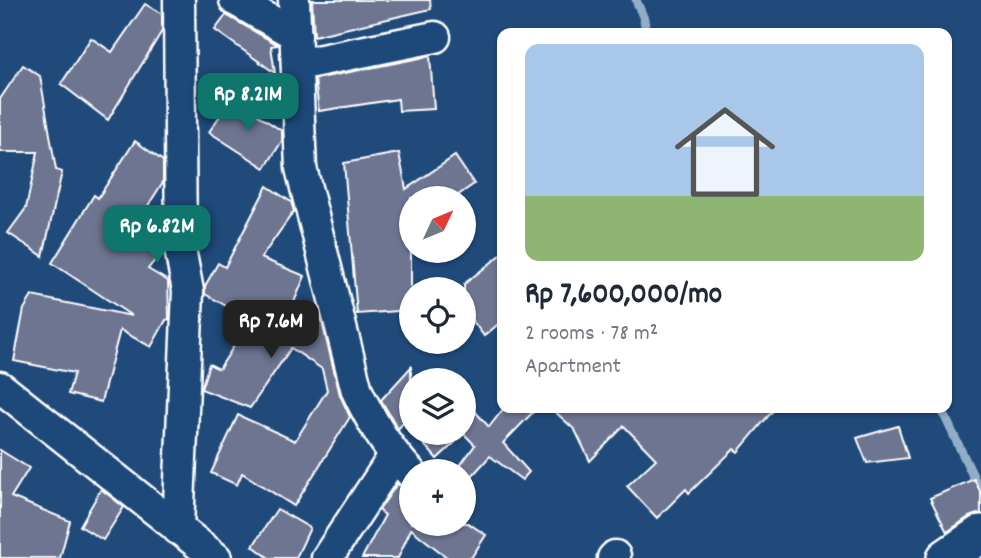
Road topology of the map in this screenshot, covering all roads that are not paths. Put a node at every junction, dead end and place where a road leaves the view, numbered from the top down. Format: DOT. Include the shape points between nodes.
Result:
graph roads {
  1 [pos="179,0"];
  2 [pos="236,0"];
  3 [pos="294,0"];
  4 [pos="296,35"];
  5 [pos="435,37"];
  6 [pos="297,65"];
  7 [pos="0,387"];
  8 [pos="399,459"];
  9 [pos="399,470"];
  10 [pos="178,529"];
  11 [pos="216,558"];
  12 [pos="327,558"];
  1 -- 10 [label="street" via="181,254 188,291"];
  2 -- 4 [label="street"];
  3 -- 4 [label="street"];
  4 -- 6 [label="street"];
  5 -- 6 [label="street"];
  6 -- 8 [label="street" via="300,168 357,390"];
  7 -- 10 [label="street"];
  9 -- 12 [label="street"];
  10 -- 11 [label="street"];
}
